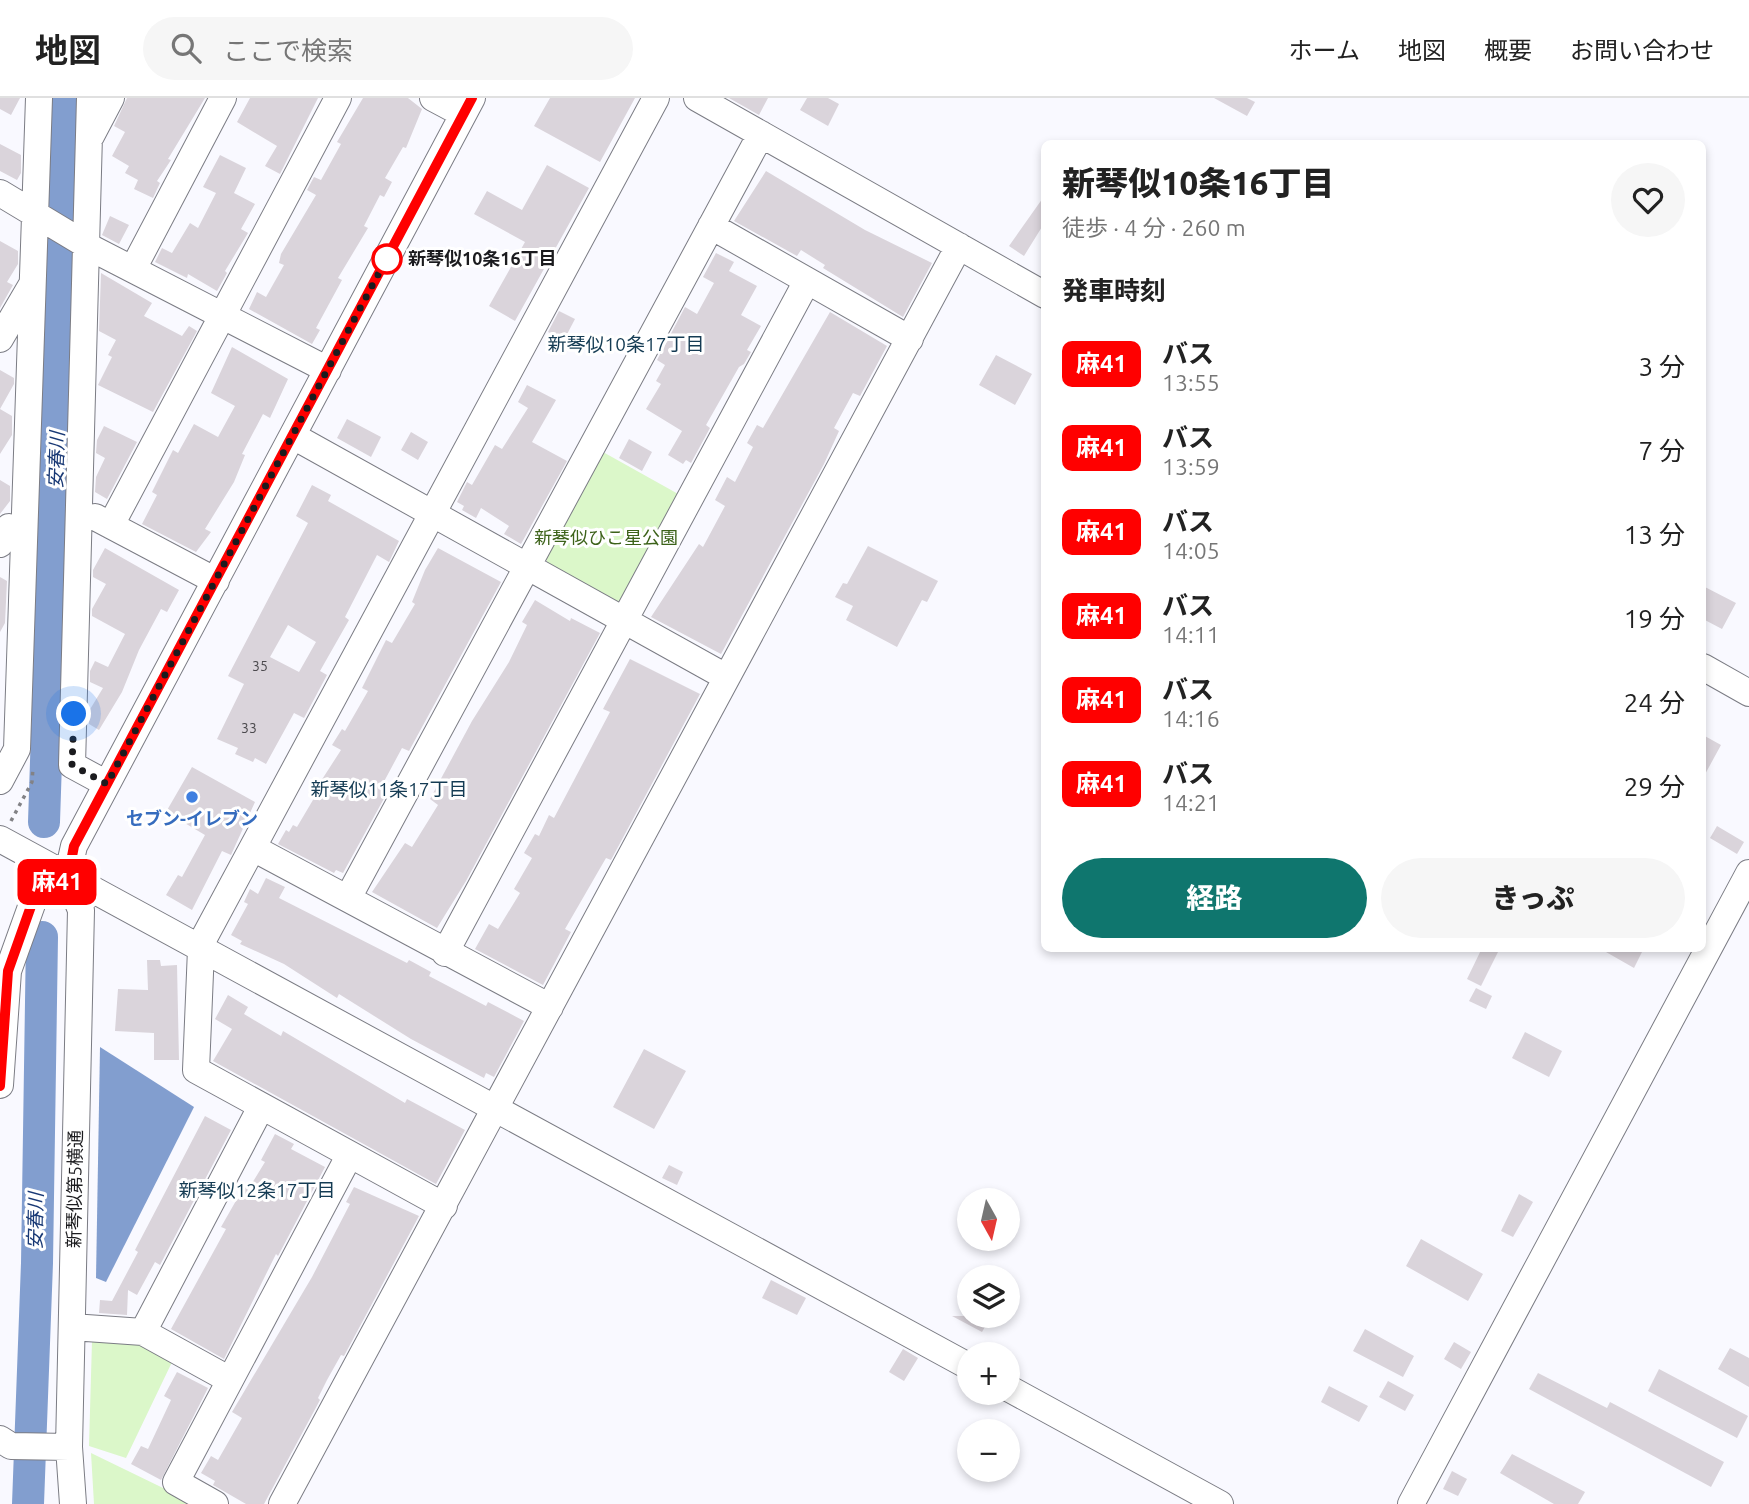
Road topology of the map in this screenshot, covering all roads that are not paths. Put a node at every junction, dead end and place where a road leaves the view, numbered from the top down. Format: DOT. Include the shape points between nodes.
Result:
graph roads {
  1 [pos="39,98"];
  2 [pos="90,98"];
  3 [pos="111,98"];
  4 [pos="223,98"];
  5 [pos="338,98"];
  6 [pos="433,98"];
  7 [pos="656,98"];
  8 [pos="698,98"];
  9 [pos="468,106"];
  10 [pos="761,134"];
  11 [pos="89,140"];
  12 [pos="0,193"];
  13 [pos="44,218"];
  14 [pos="710,226"];
  15 [pos="81,242"];
  16 [pos="959,247"];
  17 [pos="133,270"];
  18 [pos="807,281"];
  19 [pos="33,283"];
  20 [pos="1041,293"];
  21 [pos="222,315"];
  22 [pos="0,339"];
  23 [pos="910,339"];
  24 [pos="328,370"];
  25 [pos="293,436"];
  26 [pos="78,509"];
  27 [pos="432,513"];
  28 [pos="111,525"];
  29 [pos="8,532"];
  30 [pos="528,567"];
  31 [pos="216,581"];
  32 [pos="625,621"];
  33 [pos="1706,669"];
  34 [pos="726,677"];
  35 [pos="1749,693"];
  36 [pos="0,781"];
  37 [pos="107,784"];
  38 [pos="0,839"];
  39 [pos="253,848"];
  40 [pos="1749,873"];
  41 [pos="68,877"];
  42 [pos="348,898"];
  43 [pos="201,949"];
  44 [pos="445,953"];
  45 [pos="550,1007"];
  46 [pos="0,1086"];
  47 [pos="261,1107"];
  48 [pos="497,1110"];
  49 [pos="349,1156"];
  50 [pos="444,1206"];
  51 [pos="72,1327"];
  52 [pos="143,1332"];
  53 [pos="957,1360"];
  54 [pos="230,1380"];
  55 [pos="1020,1395"];
  56 [pos="6,1443"];
  57 [pos="60,1447"];
  58 [pos="73,1504"];
  59 [pos="215,1504"];
  60 [pos="282,1504"];
  61 [pos="1220,1504"];
  62 [pos="1410,1504"];
  1 -- 13 [label="street"];
  2 -- 11 [label="street"];
  3 -- 11 [label="street"];
  4 -- 17 [label="street"];
  5 -- 21 [label="street"];
  6 -- 9 [label="street"];
  7 -- 27 [label="street"];
  8 -- 10 [label="street"];
  9 -- 24 [label="street"];
  10 -- 14 [label="street"];
  10 -- 16 [label="street"];
  11 -- 15 [label="street"];
  12 -- 13 [label="street"];
  13 -- 15 [label="street"];
  13 -- 19 [label="street"];
  14 -- 18 [label="street"];
  14 -- 30 [label="street"];
  15 -- 17 [label="street"];
  15 -- 26 [label="street"];
  16 -- 20 [label="street"];
  16 -- 23 [label="street"];
  17 -- 21 [label="street"];
  18 -- 23 [label="street"];
  18 -- 32 [label="street"];
  19 -- 22 [label="street"];
  19 -- 29 [label="street"];
  21 -- 24 [label="street"];
  21 -- 28 [label="street"];
  23 -- 34 [label="street"];
  24 -- 25 [label="street"];
  25 -- 27 [label="street"];
  25 -- 31 [label="street"];
  26 -- 28 [label="street"];
  26 -- 37 [label="street" via="72,765"];
  27 -- 30 [label="street"];
  27 -- 39 [label="street"];
  28 -- 31 [label="street"];
  29 -- 36 [label="street" via="17,749"];
  30 -- 32 [label="street"];
  30 -- 42 [label="street"];
  31 -- 37 [label="street"];
  32 -- 34 [label="street"];
  32 -- 44 [label="street"];
  33 -- 35 [label="street"];
  34 -- 45 [label="street"];
  37 -- 41 [label="street" via="74,846"];
  38 -- 41 [label="street"];
  39 -- 42 [label="street"];
  39 -- 43 [label="street"];
  40 -- 62 [label="street"];
  41 -- 43 [label="street"];
  41 -- 46 [label="street" via="36,892 19,935 8,971"];
  41 -- 51 [label="street, 新琴似第5横通" via="81,910"];
  42 -- 44 [label="street"];
  43 -- 47 [label="street" via="196,1070"];
  43 -- 48 [label="street"];
  44 -- 45 [label="street"];
  45 -- 48 [label="street"];
  47 -- 49 [label="street"];
  47 -- 52 [label="street"];
  48 -- 50 [label="street"];
  48 -- 53 [label="street"];
  49 -- 50 [label="street"];
  49 -- 54 [label="street"];
  50 -- 60 [label="street"];
  51 -- 52 [label="street"];
  51 -- 57 [label="street, 新琴似第5横通"];
  52 -- 54 [label="street"];
  54 -- 59 [label="street" via="176,1482"];
  55 -- 61 [label="street"];
  56 -- 57 [label="street"];
  57 -- 58 [label="street, 新琴似第5横通"];
}
